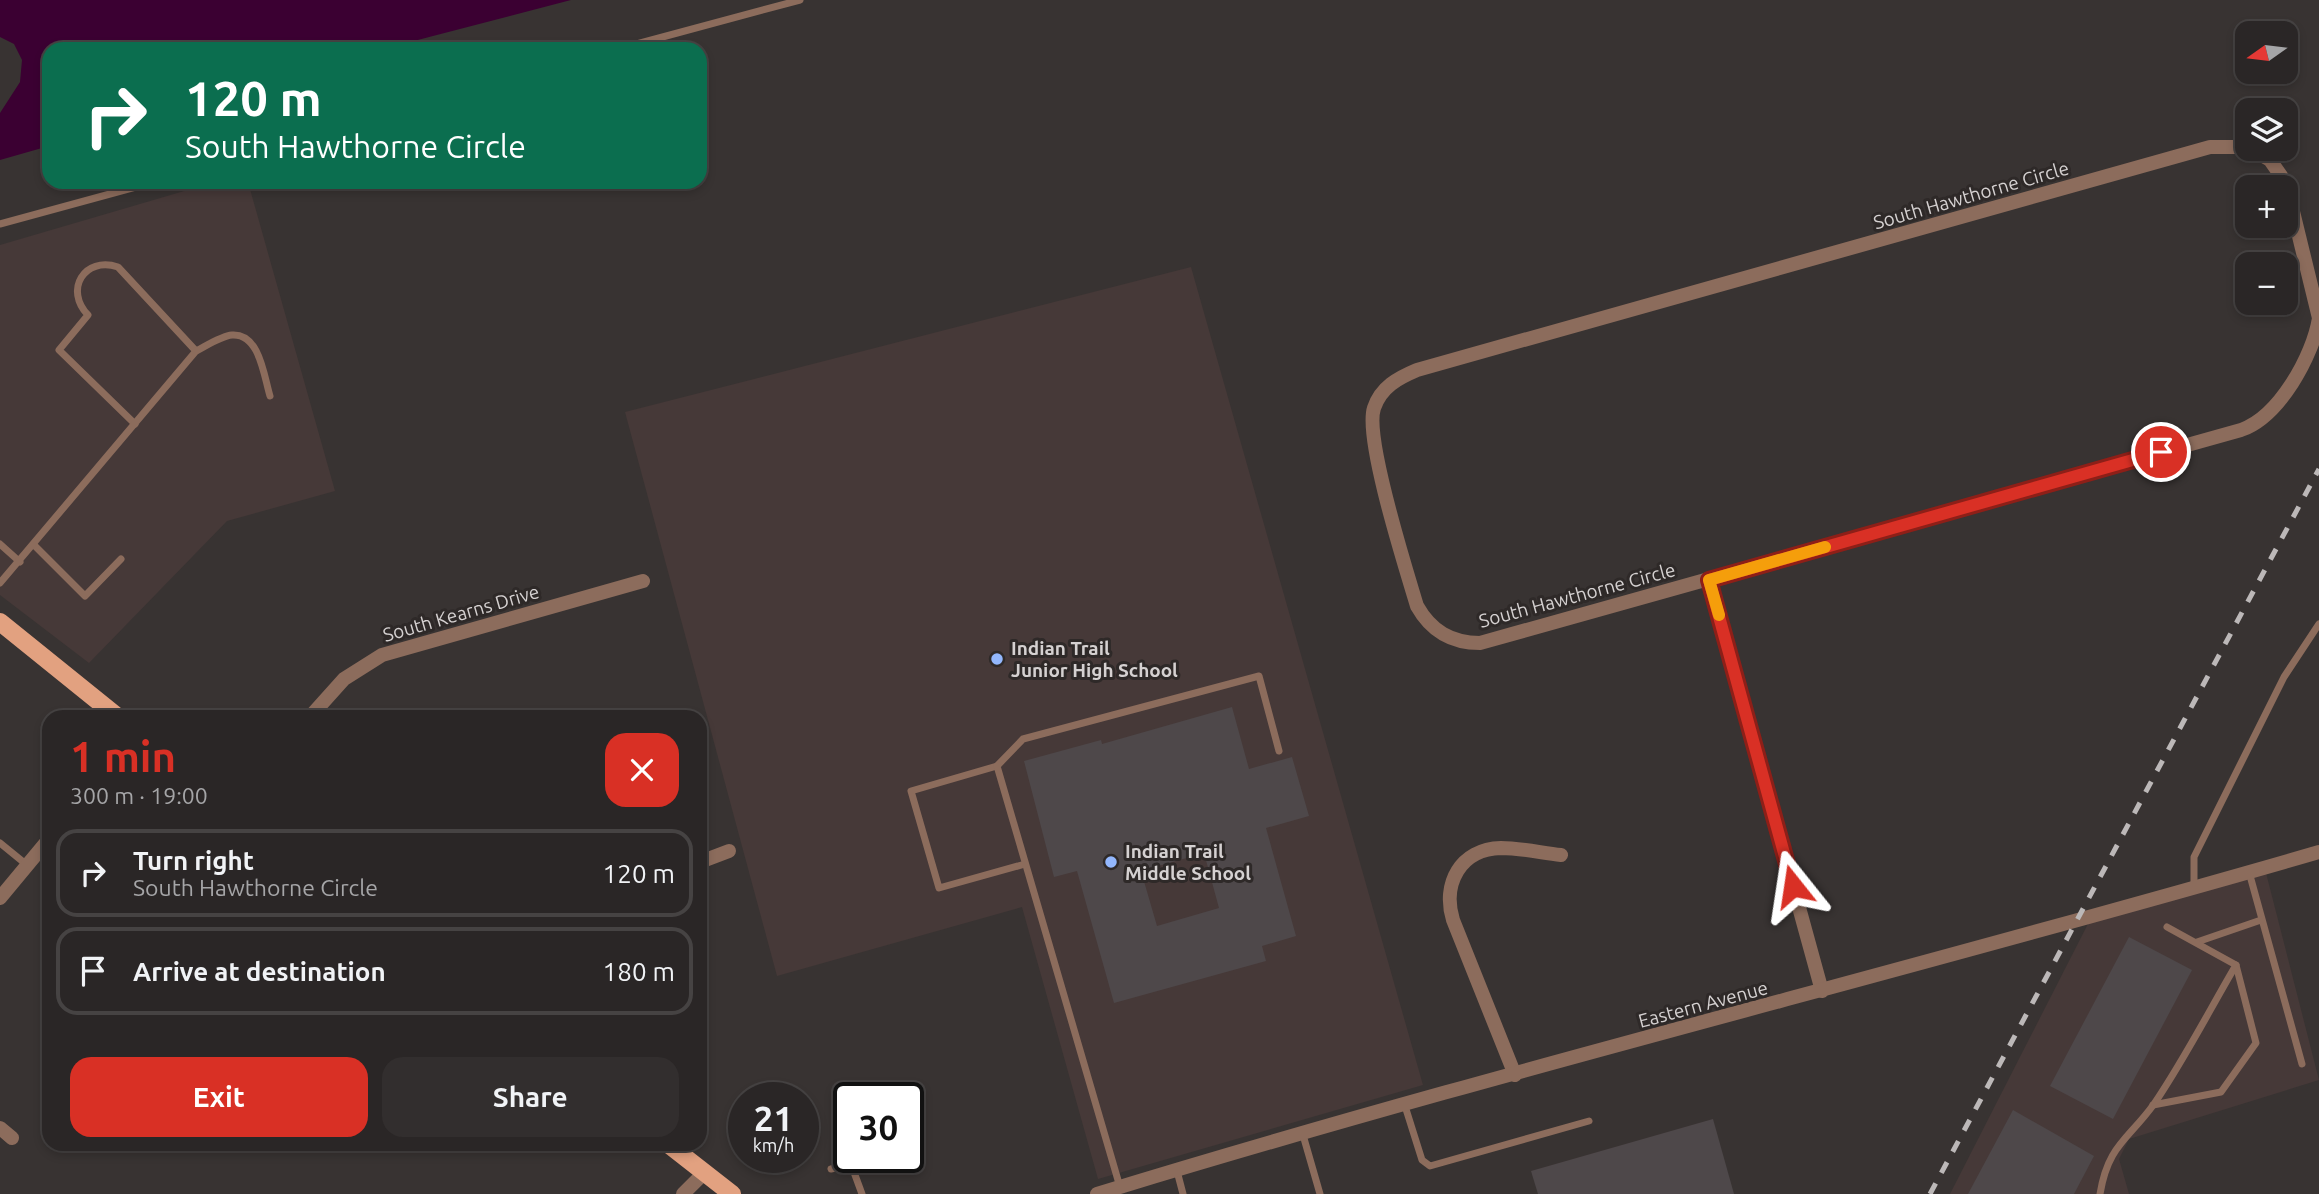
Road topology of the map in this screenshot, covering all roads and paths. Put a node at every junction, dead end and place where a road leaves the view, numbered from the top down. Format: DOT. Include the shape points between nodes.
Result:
graph roads {
  1 [pos="800,0"];
  2 [pos="644,42"];
  3 [pos="2235,148"];
  4 [pos="2271,161"];
  5 [pos="128,189"];
  6 [pos="0,224"];
  7 [pos="196,351"];
  8 [pos="270,396"];
  9 [pos="135,424"];
  10 [pos="0,544"];
  11 [pos="34,545"];
  12 [pos="121,559"];
  13 [pos="20,562"];
  14 [pos="1709,580"];
  15 [pos="643,581"];
  16 [pos="0,583"];
  17 [pos="0,622"];
  18 [pos="2319,624"];
  19 [pos="109,710"];
  20 [pos="316,710"];
  21 [pos="1279,751"];
  22 [pos="997,766"];
  23 [pos="0,843"];
  24 [pos="42,847"];
  25 [pos="729,851"];
  26 [pos="2319,852"];
  27 [pos="1561,855"];
  28 [pos="707,859"];
  29 [pos="1025,864"];
  30 [pos="27,865"];
  31 [pos="2249,872"];
  32 [pos="2194,888"];
  33 [pos="0,898"];
  34 [pos="2261,920"];
  35 [pos="2167,928"];
  36 [pos="2197,942"];
  37 [pos="2236,965"];
  38 [pos="1822,992"];
  39 [pos="2302,1063"];
  40 [pos="1514,1075"];
  41 [pos="2153,1105"];
  42 [pos="1405,1106"];
  43 [pos="1589,1121"];
  44 [pos="0,1128"];
  45 [pos="1303,1135"];
  46 [pos="12,1138"];
  47 [pos="677,1151"];
  48 [pos="831,1169"];
  49 [pos="1177,1171"];
  50 [pos="704,1172"];
  51 [pos="1120,1187"];
  52 [pos="683,1194"];
  53 [pos="733,1194"];
  54 [pos="862,1194"];
  55 [pos="1097,1194"];
  56 [pos="1183,1194"];
  57 [pos="1320,1194"];
  58 [pos="2101,1194"];
  1 -- 2 [label="lane"];
  3 -- 14 [label="street, South Hawthorne Circle" via="2210,147 1417,370 1393,381 1375,406 1372,440 1416,606 1430,626 1446,637 1480,643"];
  4 -- 14 [label="street, South Hawthorne Circle" via="2286,183 2319,318 2315,338 2270,414 2241,430"];
  5 -- 6 [label="lane"];
  7 -- 8 [label="lane" via="231,335 243,337 255,347"];
  7 -- 9 [label="lane"];
  7 -- 9 [label="lane" via="118,267 99,264 83,273 77,300 88,315 58,350"];
  9 -- 11 [label="lane"];
  10 -- 13 [label="lane"];
  11 -- 12 [label="lane" via="85,596"];
  11 -- 13 [label="lane"];
  13 -- 16 [label="lane"];
  14 -- 38 [label="street"];
  15 -- 20 [label="street, South Kearns Drive" via="382,655 344,679"];
  17 -- 19 [label="main road"];
  18 -- 32 [label="lane" via="2284,677 2194,857"];
  21 -- 22 [label="lane" via="1259,676 1023,739"];
  22 -- 29 [label="lane"];
  22 -- 29 [label="lane" via="911,791 939,888"];
  23 -- 30 [label="lane"];
  24 -- 30 [label="street"];
  25 -- 28 [label="street"];
  26 -- 31 [label="street, Eastern Avenue"];
  27 -- 40 [label="street" via="1500,848 1476,854 1461,865 1449,890 1453,920"];
  29 -- 51 [label="lane"];
  30 -- 33 [label="street"];
  31 -- 32 [label="street, Eastern Avenue"];
  31 -- 34 [label="lane"];
  32 -- 38 [label="street, Eastern Avenue"];
  34 -- 36 [label="lane"];
  34 -- 39 [label="lane"];
  35 -- 36 [label="lane"];
  36 -- 37 [label="lane"];
  37 -- 41 [label="lane"];
  37 -- 41 [label="lane" via="2256,1043 2221,1092"];
  38 -- 40 [label="street, Eastern Avenue"];
  40 -- 42 [label="street, Eastern Avenue"];
  41 -- 58 [label="lane" via="2119,1142 2104,1172"];
  42 -- 43 [label="lane" via="1422,1160 1430,1166"];
  42 -- 45 [label="street, Eastern Avenue"];
  44 -- 46 [label="street"];
  45 -- 49 [label="street, Eastern Avenue"];
  45 -- 57 [label="lane"];
  47 -- 50 [label="main road"];
  48 -- 54 [label="lane" via="851,1164"];
  49 -- 51 [label="street, Eastern Avenue"];
  49 -- 56 [label="lane"];
  50 -- 52 [label="street"];
  50 -- 53 [label="main road"];
  51 -- 55 [label="street, Eastern Avenue"];
}
